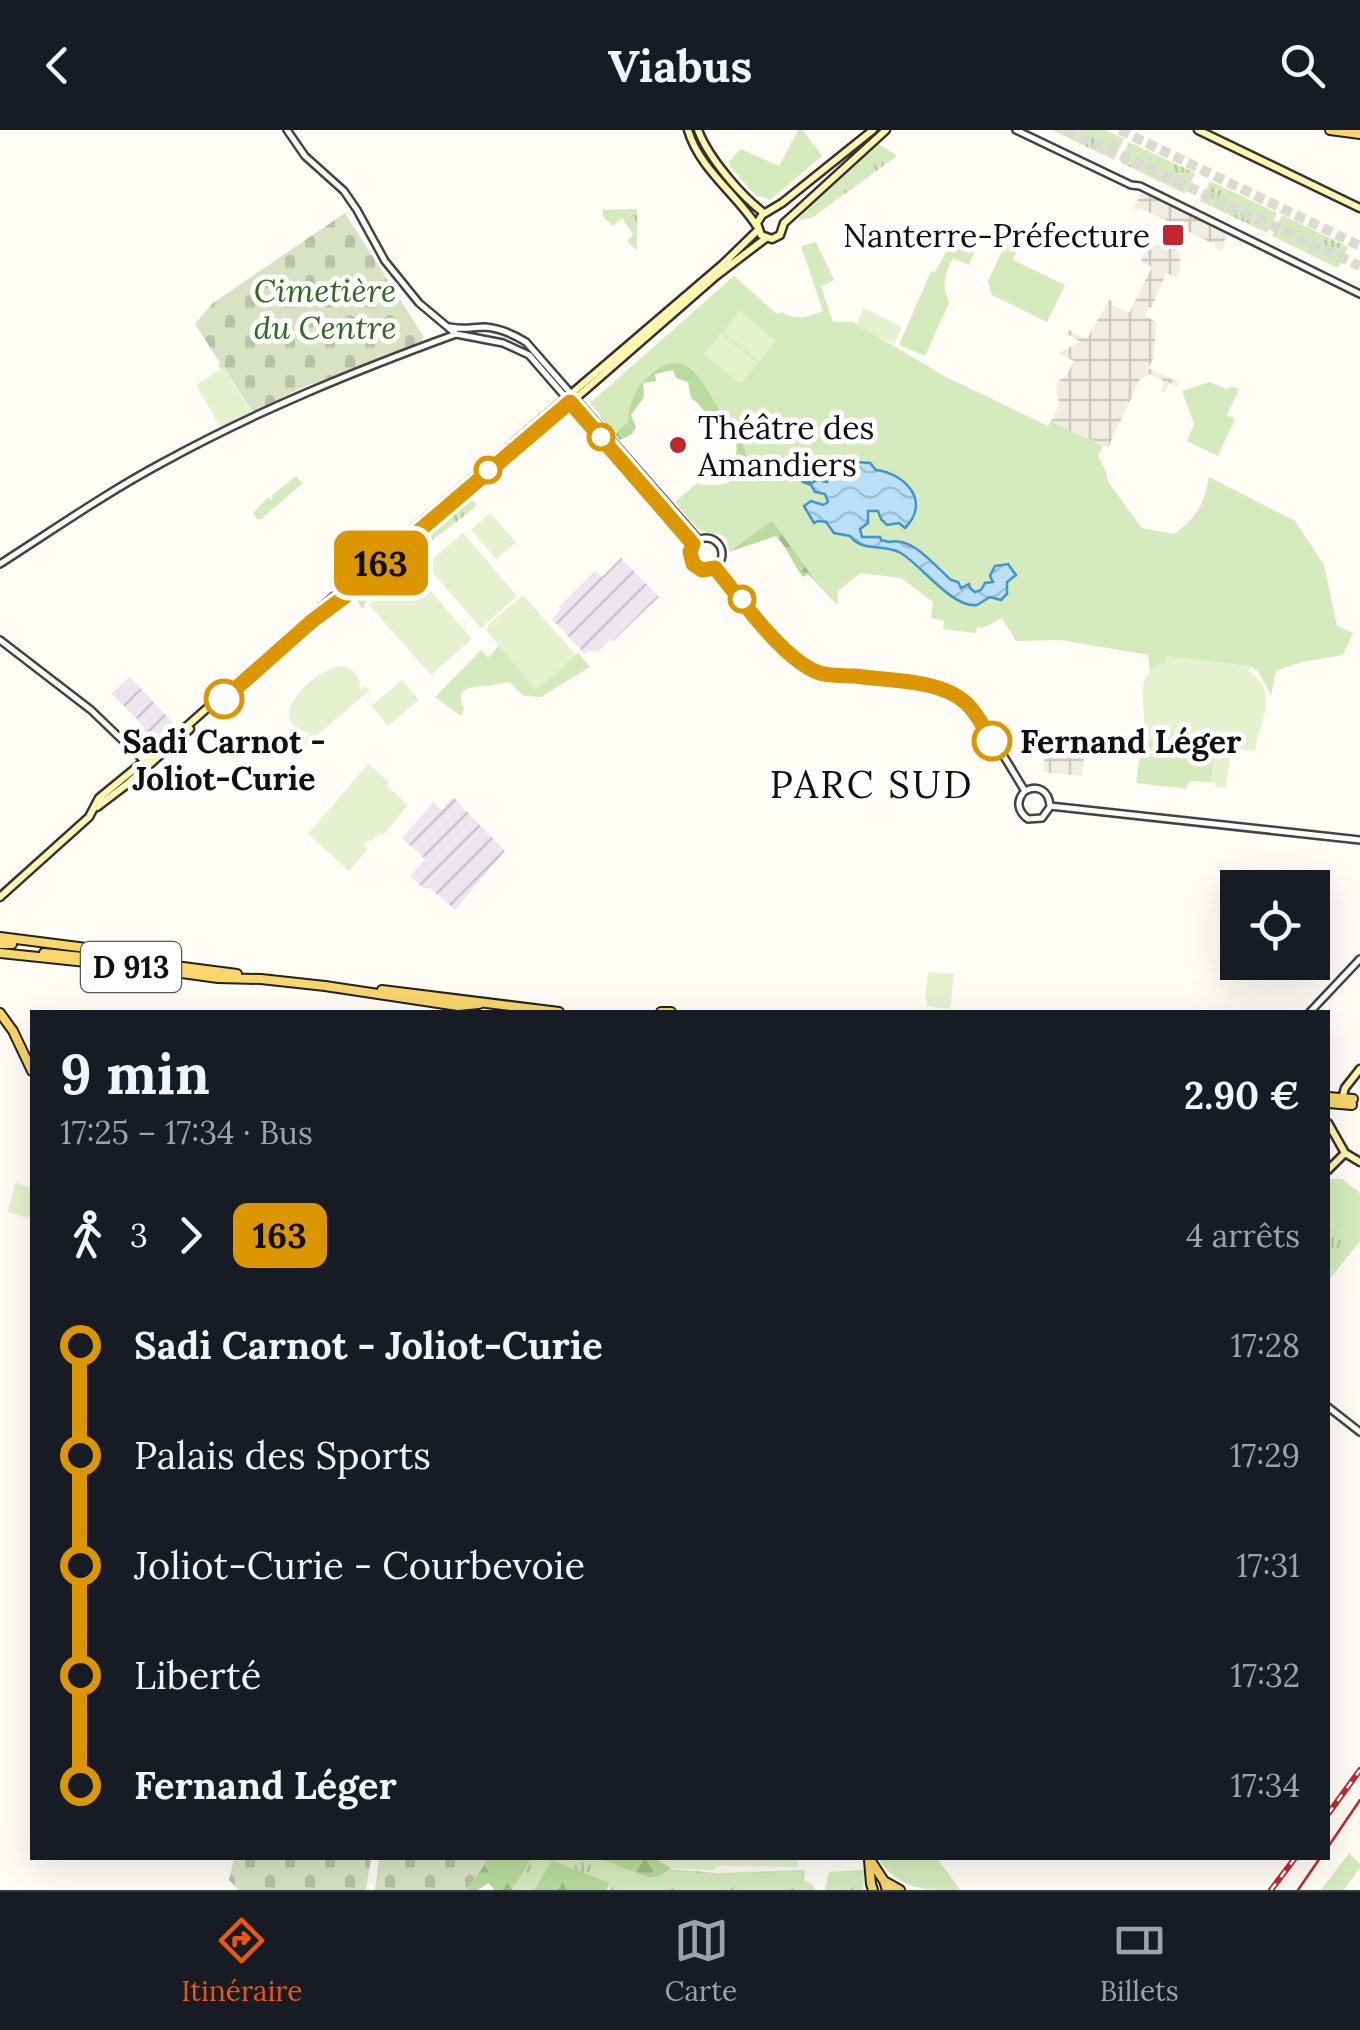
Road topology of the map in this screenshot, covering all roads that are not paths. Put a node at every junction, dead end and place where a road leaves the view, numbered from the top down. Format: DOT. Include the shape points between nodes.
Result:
graph roads {
  1 [pos="287,130"];
  2 [pos="688,130"];
  3 [pos="698,130"];
  4 [pos="886,130"];
  5 [pos="1016,130"];
  6 [pos="1198,130"];
  7 [pos="1330,130"];
  8 [pos="1360,134"];
  9 [pos="872,135"];
  10 [pos="714,166"];
  11 [pos="726,173"];
  12 [pos="718,178"];
  13 [pos="1360,208"];
  14 [pos="767,212"];
  15 [pos="784,223"];
  16 [pos="757,228"];
  17 [pos="766,238"];
  18 [pos="1360,294"];
  19 [pos="446,326"];
  20 [pos="478,328"];
  21 [pos="491,328"];
  22 [pos="456,334"];
  23 [pos="480,339"];
  24 [pos="571,398"];
  25 [pos="696,542"];
  26 [pos="0,564"];
  27 [pos="715,568"];
  28 [pos="0,640"];
  29 [pos="143,760"];
  30 [pos="1025,791"];
  31 [pos="1050,806"];
  32 [pos="96,808"];
  33 [pos="1360,840"];
  34 [pos="0,897"];
  35 [pos="0,945"];
  36 [pos="106,952"];
  37 [pos="1360,959"];
  38 [pos="157,966"];
  39 [pos="0,1010"];
  40 [pos="539,1010"];
  41 [pos="1312,1010"];
  42 [pos="30,1056"];
  43 [pos="30,1066"];
  44 [pos="1360,1069"];
  45 [pos="1330,1100"];
  46 [pos="1341,1100"];
  47 [pos="1352,1102"];
  48 [pos="1330,1127"];
  49 [pos="1345,1153"];
  50 [pos="1360,1162"];
  51 [pos="1330,1168"];
  52 [pos="1330,1408"];
  53 [pos="1360,1432"];
  54 [pos="869,1860"];
  55 [pos="870,1860"];
  56 [pos="886,1886"];
  57 [pos="872,1887"];
  58 [pos="900,1890"];
  1 -- 19 [label="street" via="304,156 344,191 393,272"];
  2 -- 10 [label="main road" via="696,150"];
  3 -- 10 [label="main road"];
  4 -- 9 [label="main road"];
  5 -- 18 [label="street"];
  6 -- 13 [label="main road"];
  7 -- 8 [label="main road"];
  9 -- 14 [label="main road"];
  9 -- 15 [label="main road"];
  10 -- 11 [label="main road"];
  10 -- 12 [label="main road"];
  11 -- 12 [label="main road"];
  11 -- 14 [label="main road"];
  12 -- 16 [label="main road"];
  14 -- 15 [label="main road" via="780,214"];
  14 -- 16 [label="main road"];
  15 -- 17 [label="main road" via="780,235"];
  16 -- 17 [label="main road"];
  16 -- 24 [label="main road"];
  17 -- 24 [label="main road"];
  19 -- 20 [label="street"];
  19 -- 22 [label="street"];
  20 -- 21 [label="street"];
  20 -- 23 [label="street"];
  21 -- 23 [label="street"];
  21 -- 24 [label="street" via="526,342"];
  22 -- 23 [label="street"];
  22 -- 26 [label="street" via="301,394 175,456"];
  23 -- 24 [label="street" via="524,352"];
  24 -- 25 [label="street"];
  24 -- 29 [label="main road"];
  24 -- 32 [label="main road"];
  25 -- 27 [label="street" via="693,564"];
  25 -- 27 [label="street" via="712,540 720,548"];
  27 -- 30 [label="street" via="806,667 830,676 933,686 958,696"];
  28 -- 29 [label="street" via="92,710"];
  29 -- 32 [label="main road"];
  30 -- 31 [label="street" via="1044,791"];
  30 -- 31 [label="street" via="1018,806 1023,816 1042,818"];
  31 -- 33 [label="street"];
  32 -- 34 [label="main road"];
  35 -- 36 [label="main road, D 913"];
  35 -- 36 [label="main road, D 913"];
  35 -- 38 [label="main road, D 913"];
  36 -- 38 [label="main road, D 913"];
  37 -- 41 [label="street"];
  38 -- 40 [label="main road, D 913" via="458,1006"];
  39 -- 42 [label="main road"];
  39 -- 43 [label="main road"];
  44 -- 46 [label="main road"];
  45 -- 46 [label="main road"];
  46 -- 47 [label="main road"];
  48 -- 49 [label="main road"];
  49 -- 50 [label="main road"];
  49 -- 51 [label="main road"];
  52 -- 53 [label="street"];
  54 -- 57 [label="main road"];
  55 -- 56 [label="main road"];
  56 -- 57 [label="main road" via="878,1881"];
  56 -- 58 [label="main road"];
}
